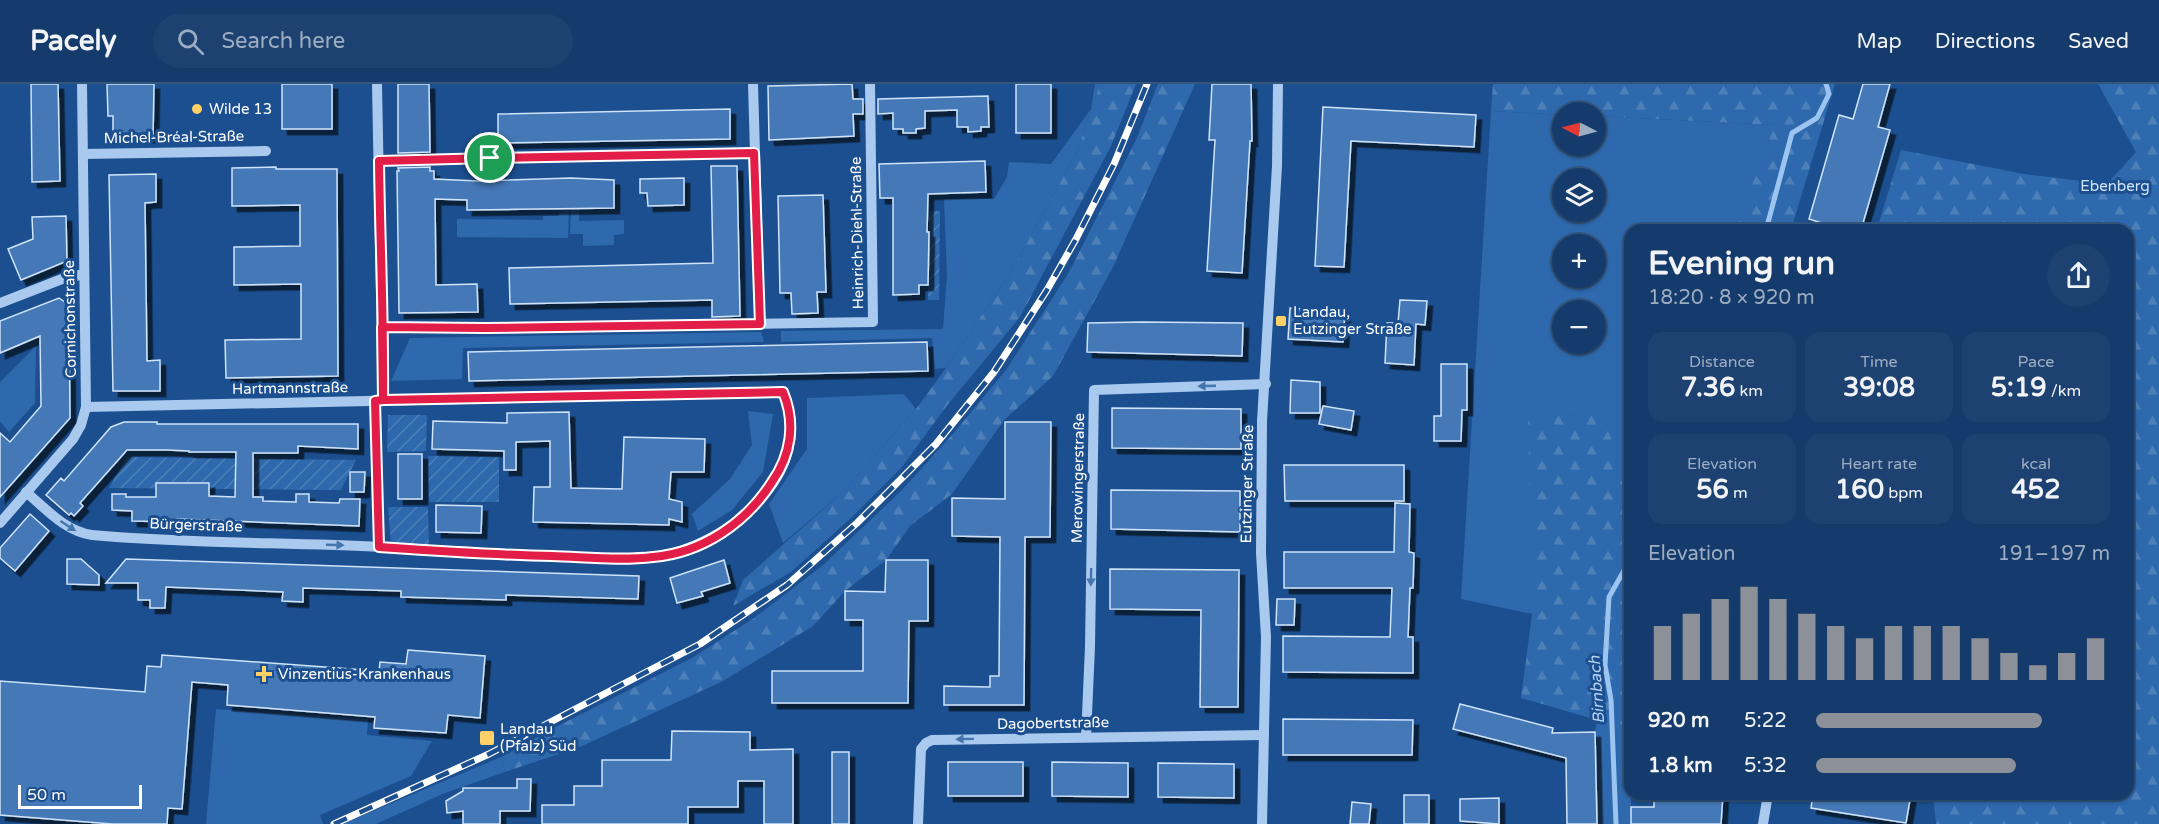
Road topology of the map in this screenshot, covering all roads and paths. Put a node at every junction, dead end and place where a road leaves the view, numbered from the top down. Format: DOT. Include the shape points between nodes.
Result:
graph roads {
  1 [pos="82,84"];
  2 [pos="377,84"];
  3 [pos="753,84"];
  4 [pos="870,84"];
  5 [pos="1278,84"];
  6 [pos="266,151"];
  7 [pos="754,153"];
  8 [pos="83,154"];
  9 [pos="379,161"];
  10 [pos="84,274"];
  11 [pos="0,303"];
  12 [pos="760,324"];
  13 [pos="382,327"];
  14 [pos="1266,384"];
  15 [pos="783,392"];
  16 [pos="379,401"];
  17 [pos="86,407"];
  18 [pos="26,492"];
  19 [pos="0,523"];
  20 [pos="379,547"];
  21 [pos="1264,735"];
  22 [pos="1086,737"];
  23 [pos="1767,800"];
  24 [pos="918,824"];
  25 [pos="1262,824"];
  26 [pos="1763,824"];
  1 -- 8 [label="street, Cornichonstraße"];
  2 -- 9 [label="street"];
  3 -- 7 [label="street"];
  4 -- 12 [label="street, Heinrich-Diehl-Straße" via="873,322"];
  5 -- 14 [label="street, Eutzinger Straße"];
  6 -- 8 [label="street, Michel-Bréal-Straße"];
  7 -- 9 [label="street"];
  7 -- 12 [label="street"];
  8 -- 10 [label="street, Cornichonstraße"];
  9 -- 13 [label="street"];
  10 -- 11 [label="street"];
  10 -- 17 [label="street, Cornichonstraße"];
  12 -- 13 [label="street, Heinrich-Diehl-Straße"];
  13 -- 16 [label="street"];
  14 -- 21 [label="street, Eutzinger Straße" via="1261,530 1266,637"];
  14 -- 22 [label="street, Merowingerstraße, one-way" via="1094,390"];
  15 -- 16 [label="street, Hartmannstraße"];
  15 -- 20 [label="street, Bürgerstraße" via="791,418 787,450 777,475 742,519 700,544 654,557 634,558"];
  16 -- 17 [label="street, Hartmannstraße"];
  16 -- 20 [label="street"];
  17 -- 18 [label="street, Cornichonstraße" via="73,439"];
  18 -- 19 [label="street, Cornichonstraße"];
  18 -- 20 [label="street, Bürgerstraße, one-way" via="65,525 81,533"];
  21 -- 22 [label="street, Dagobertstraße"];
  21 -- 25 [label="street, Eutzinger Straße"];
  22 -- 24 [label="street, Dagobertstraße, one-way" via="926,742 919,759"];
  23 -- 26 [label="street"];
}
